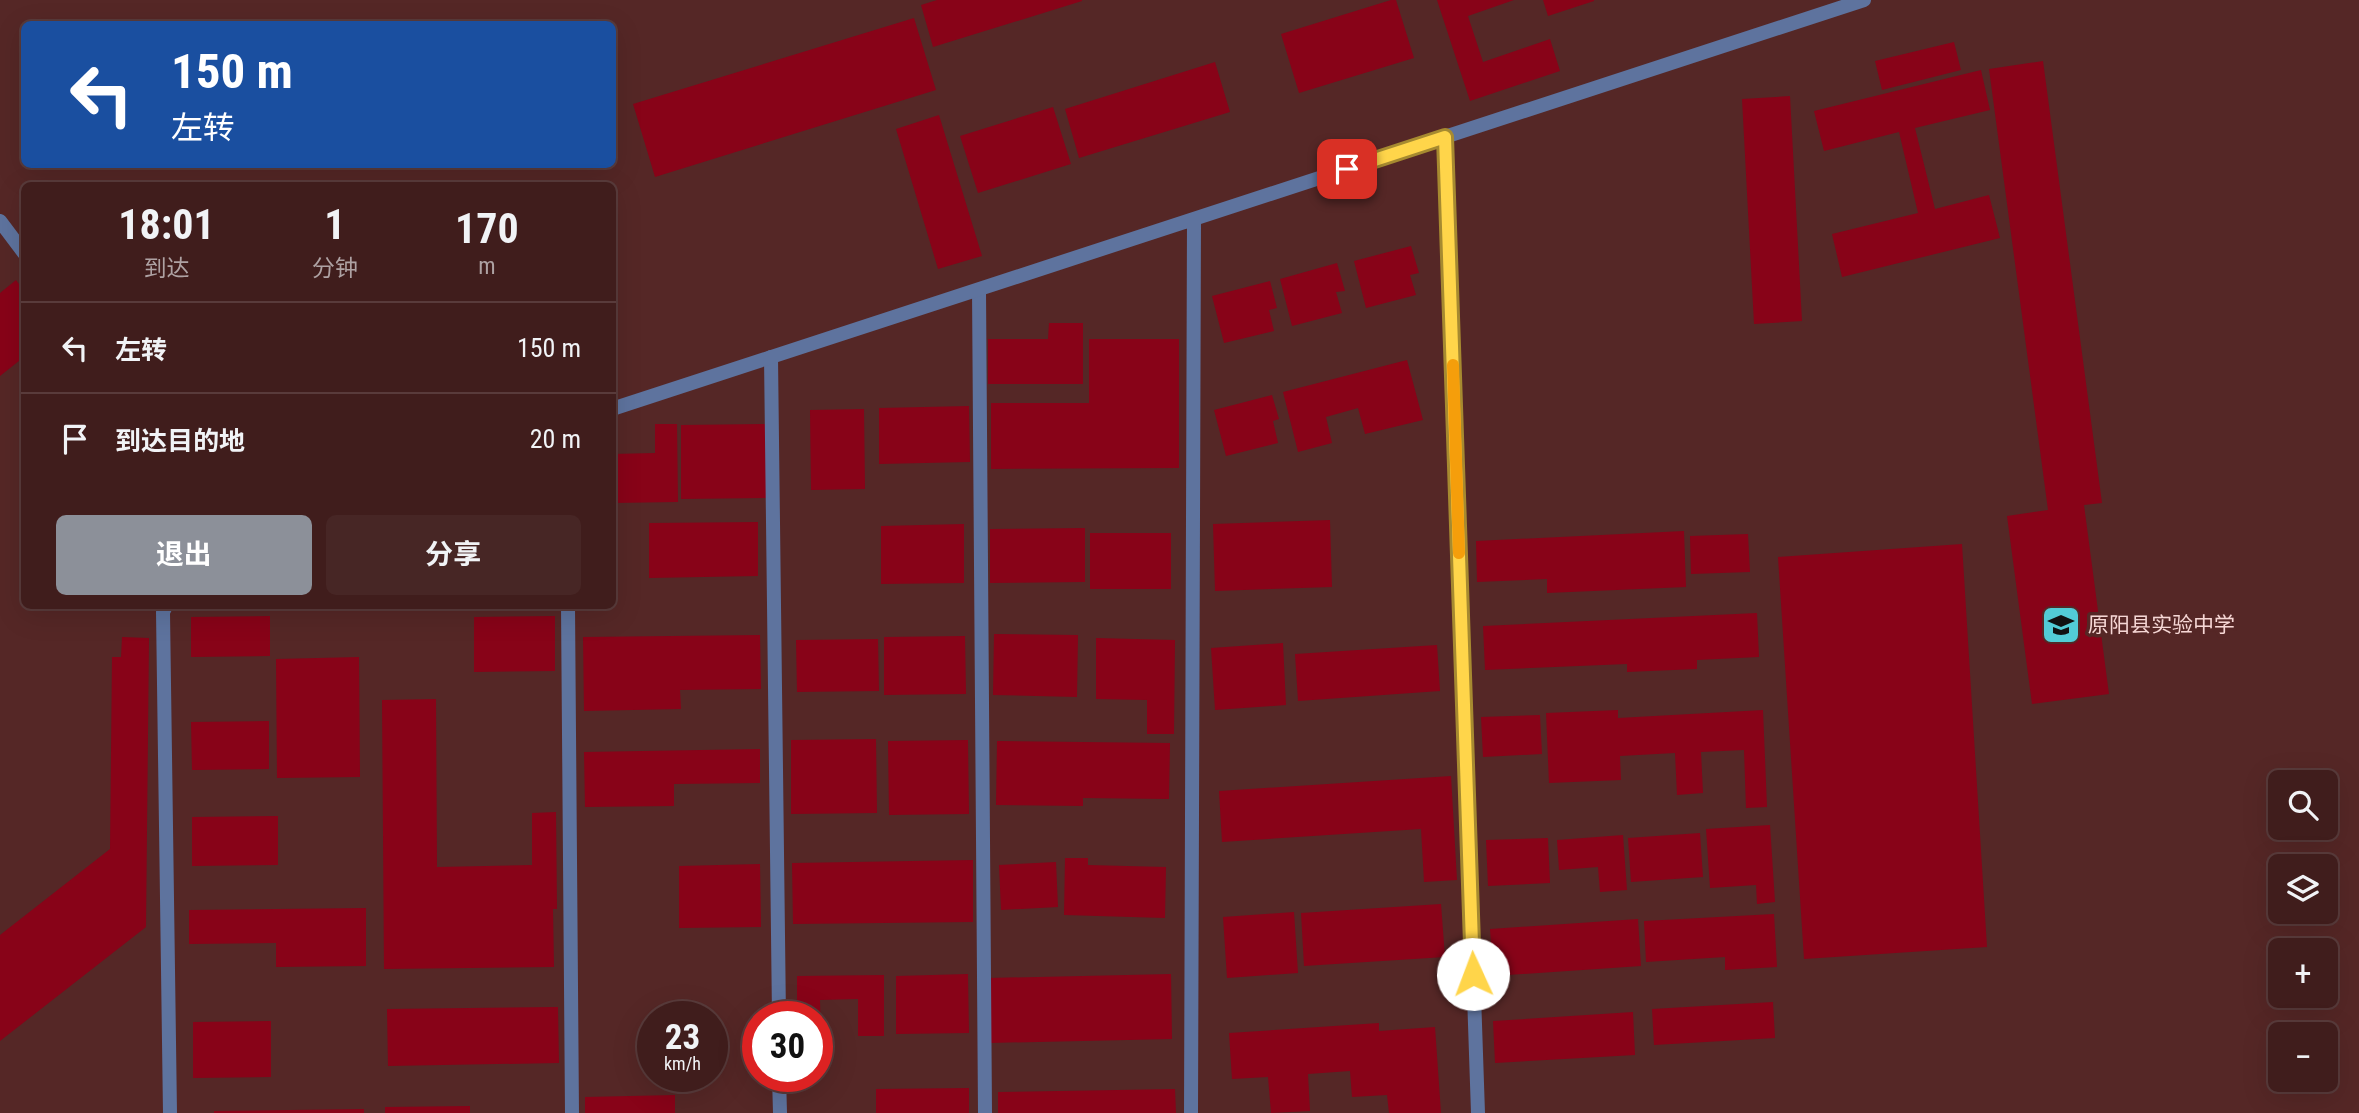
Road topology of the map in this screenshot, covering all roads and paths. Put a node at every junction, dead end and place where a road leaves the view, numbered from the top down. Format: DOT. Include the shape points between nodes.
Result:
graph roads {
  1 [pos="1864,0"];
  2 [pos="1445,137"];
  3 [pos="1194,219"];
  4 [pos="0,221"];
  5 [pos="21,249"];
  6 [pos="979,289"];
  7 [pos="771,357"];
  8 [pos="616,408"];
  9 [pos="164,609"];
  10 [pos="568,609"];
  11 [pos="779,1001"];
  12 [pos="779,1092"];
  13 [pos="170,1113"];
  14 [pos="572,1113"];
  15 [pos="780,1113"];
  16 [pos="985,1113"];
  17 [pos="1191,1113"];
  18 [pos="1478,1113"];
  1 -- 2 [label="street"];
  2 -- 3 [label="street"];
  2 -- 18 [label="street"];
  3 -- 6 [label="street"];
  3 -- 17 [label="street"];
  4 -- 5 [label="street"];
  6 -- 7 [label="street"];
  6 -- 16 [label="street"];
  7 -- 8 [label="street"];
  7 -- 11 [label="street"];
  9 -- 13 [label="street"];
  10 -- 14 [label="street"];
  12 -- 15 [label="street"];
}
